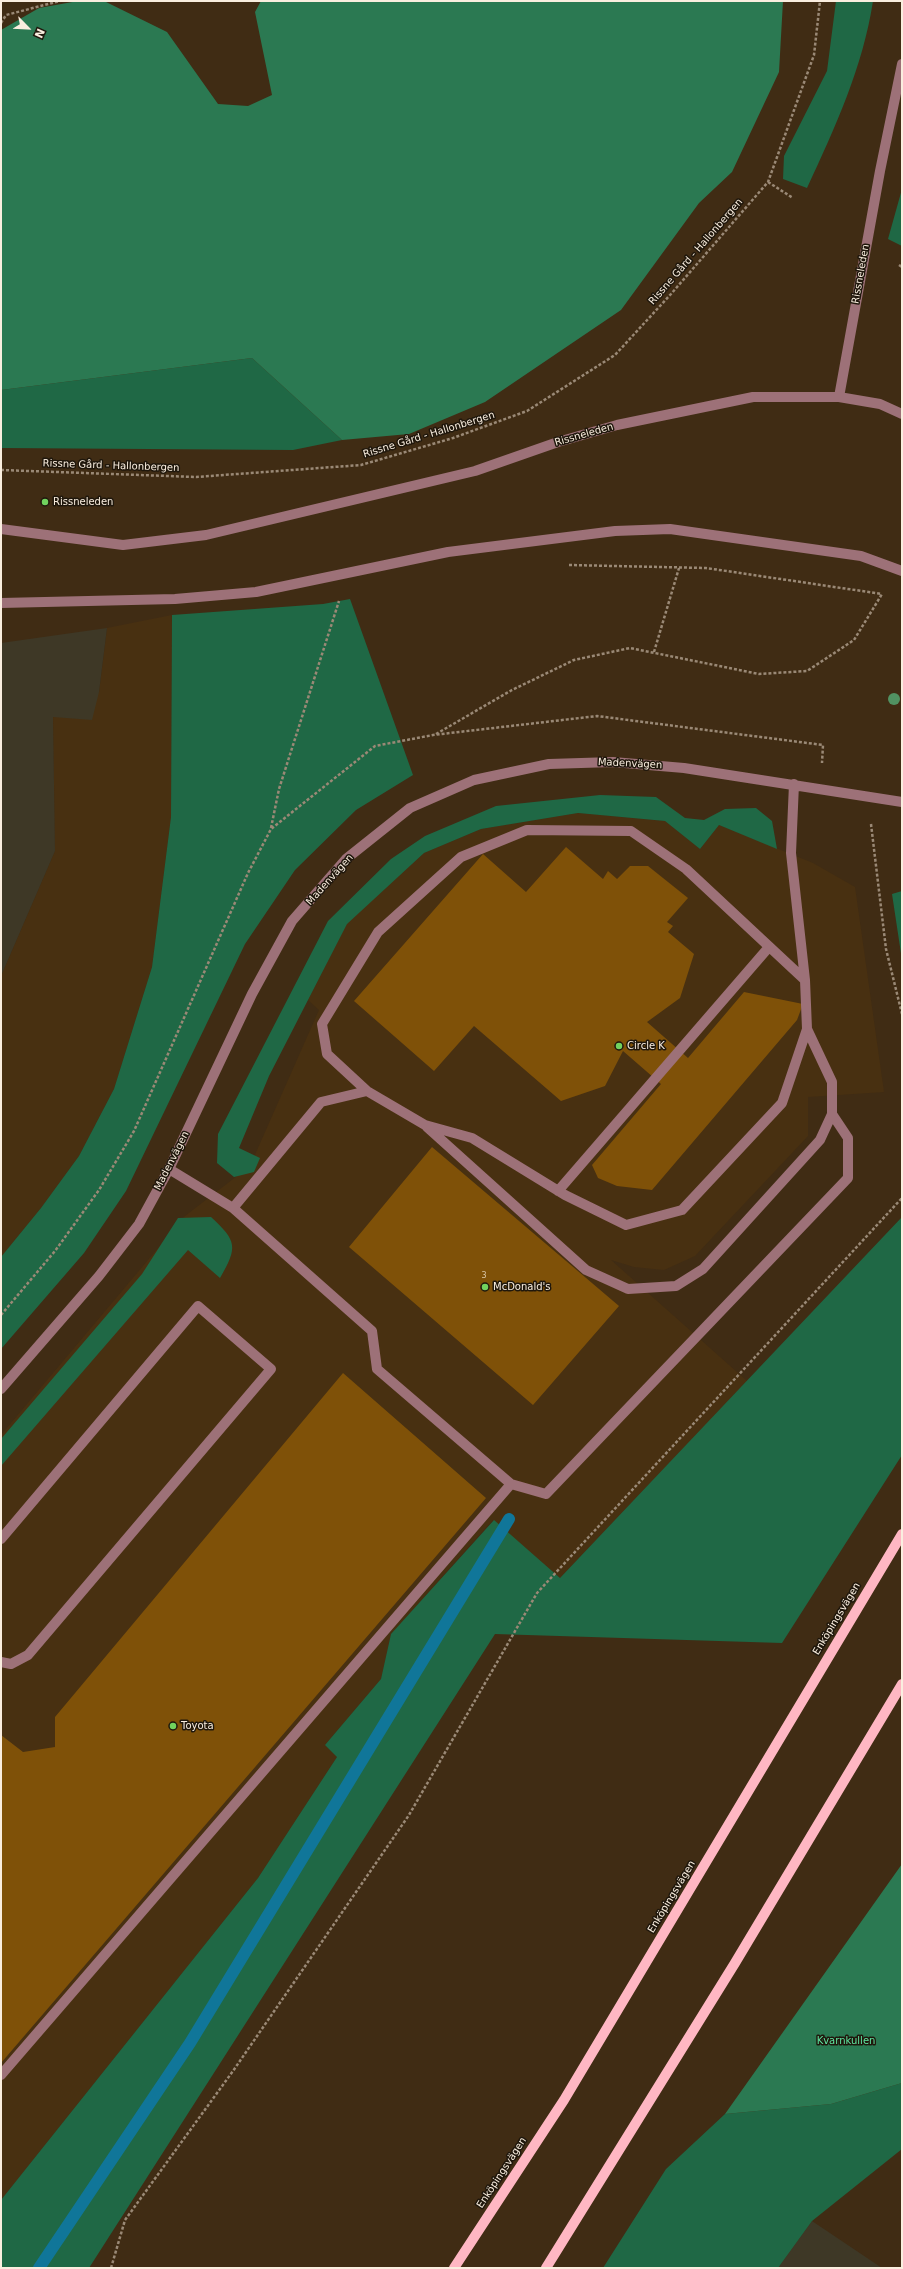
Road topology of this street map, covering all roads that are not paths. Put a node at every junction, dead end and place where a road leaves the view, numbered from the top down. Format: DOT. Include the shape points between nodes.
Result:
graph roads {
  1 [pos="902,64"];
  2 [pos="839,397"];
  3 [pos="902,414"];
  4 [pos="1,529"];
  5 [pos="902,571"];
  6 [pos="1,603"];
  7 [pos="794,784"];
  8 [pos="902,802"];
  9 [pos="769,947"];
  10 [pos="805,980"];
  11 [pos="807,1029"];
  12 [pos="367,1091"];
  13 [pos="832,1114"];
  14 [pos="425,1125"];
  15 [pos="169,1169"];
  16 [pos="558,1191"];
  17 [pos="233,1208"];
  18 [pos="1,1389"];
  19 [pos="511,1484"];
  20 [pos="902,1534"];
  21 [pos="1,1539"];
  22 [pos="1,1662"];
  23 [pos="902,1684"];
  24 [pos="1,2075"];
  25 [pos="454,2268"];
  26 [pos="546,2268"];
  1 -- 2 [label="street, Rissneleden"];
  2 -- 3 [label="street" via="880,404"];
  2 -- 4 [label="street, Rissneleden" via="753,397 617,425 558,442 475,471 206,535 123,545"];
  5 -- 6 [label="street" via="861,556 670,529 615,531 448,552 256,592 175,600"];
  7 -- 8 [label="street, Madenvägen"];
  7 -- 10 [label="street" via="791,853"];
  7 -- 15 [label="street, Madenvägen" via="684,768 613,762 549,764 474,780 410,808 346,859 292,921 252,994"];
  9 -- 10 [label="street"];
  9 -- 12 [label="street" via="686,870 631,831 527,830 461,857 378,932 322,1024 327,1054"];
  9 -- 16 [label="street"];
  10 -- 11 [label="street"];
  11 -- 13 [label="street" via="832,1082"];
  11 -- 16 [label="street" via="782,1103 682,1210 626,1225"];
  12 -- 14 [label="street"];
  12 -- 17 [label="street" via="320,1102"];
  13 -- 14 [label="street" via="820,1140 703,1269 676,1286 628,1289 586,1270"];
  13 -- 19 [label="street" via="848,1138 848,1178 552,1489 546,1494"];
  14 -- 16 [label="street" via="472,1138"];
  15 -- 17 [label="street"];
  15 -- 18 [label="street, Madenvägen" via="135,1230 99,1276"];
  17 -- 19 [label="street" via="372,1331 377,1369"];
  19 -- 24 [label="street"];
  20 -- 25 [label="main road, Enköpingsvägen" via="564,2100"];
  21 -- 22 [label="street" via="198,1306 271,1369 28,1655 11,1664"];
  23 -- 26 [label="main road" via="735,1963"];
}
